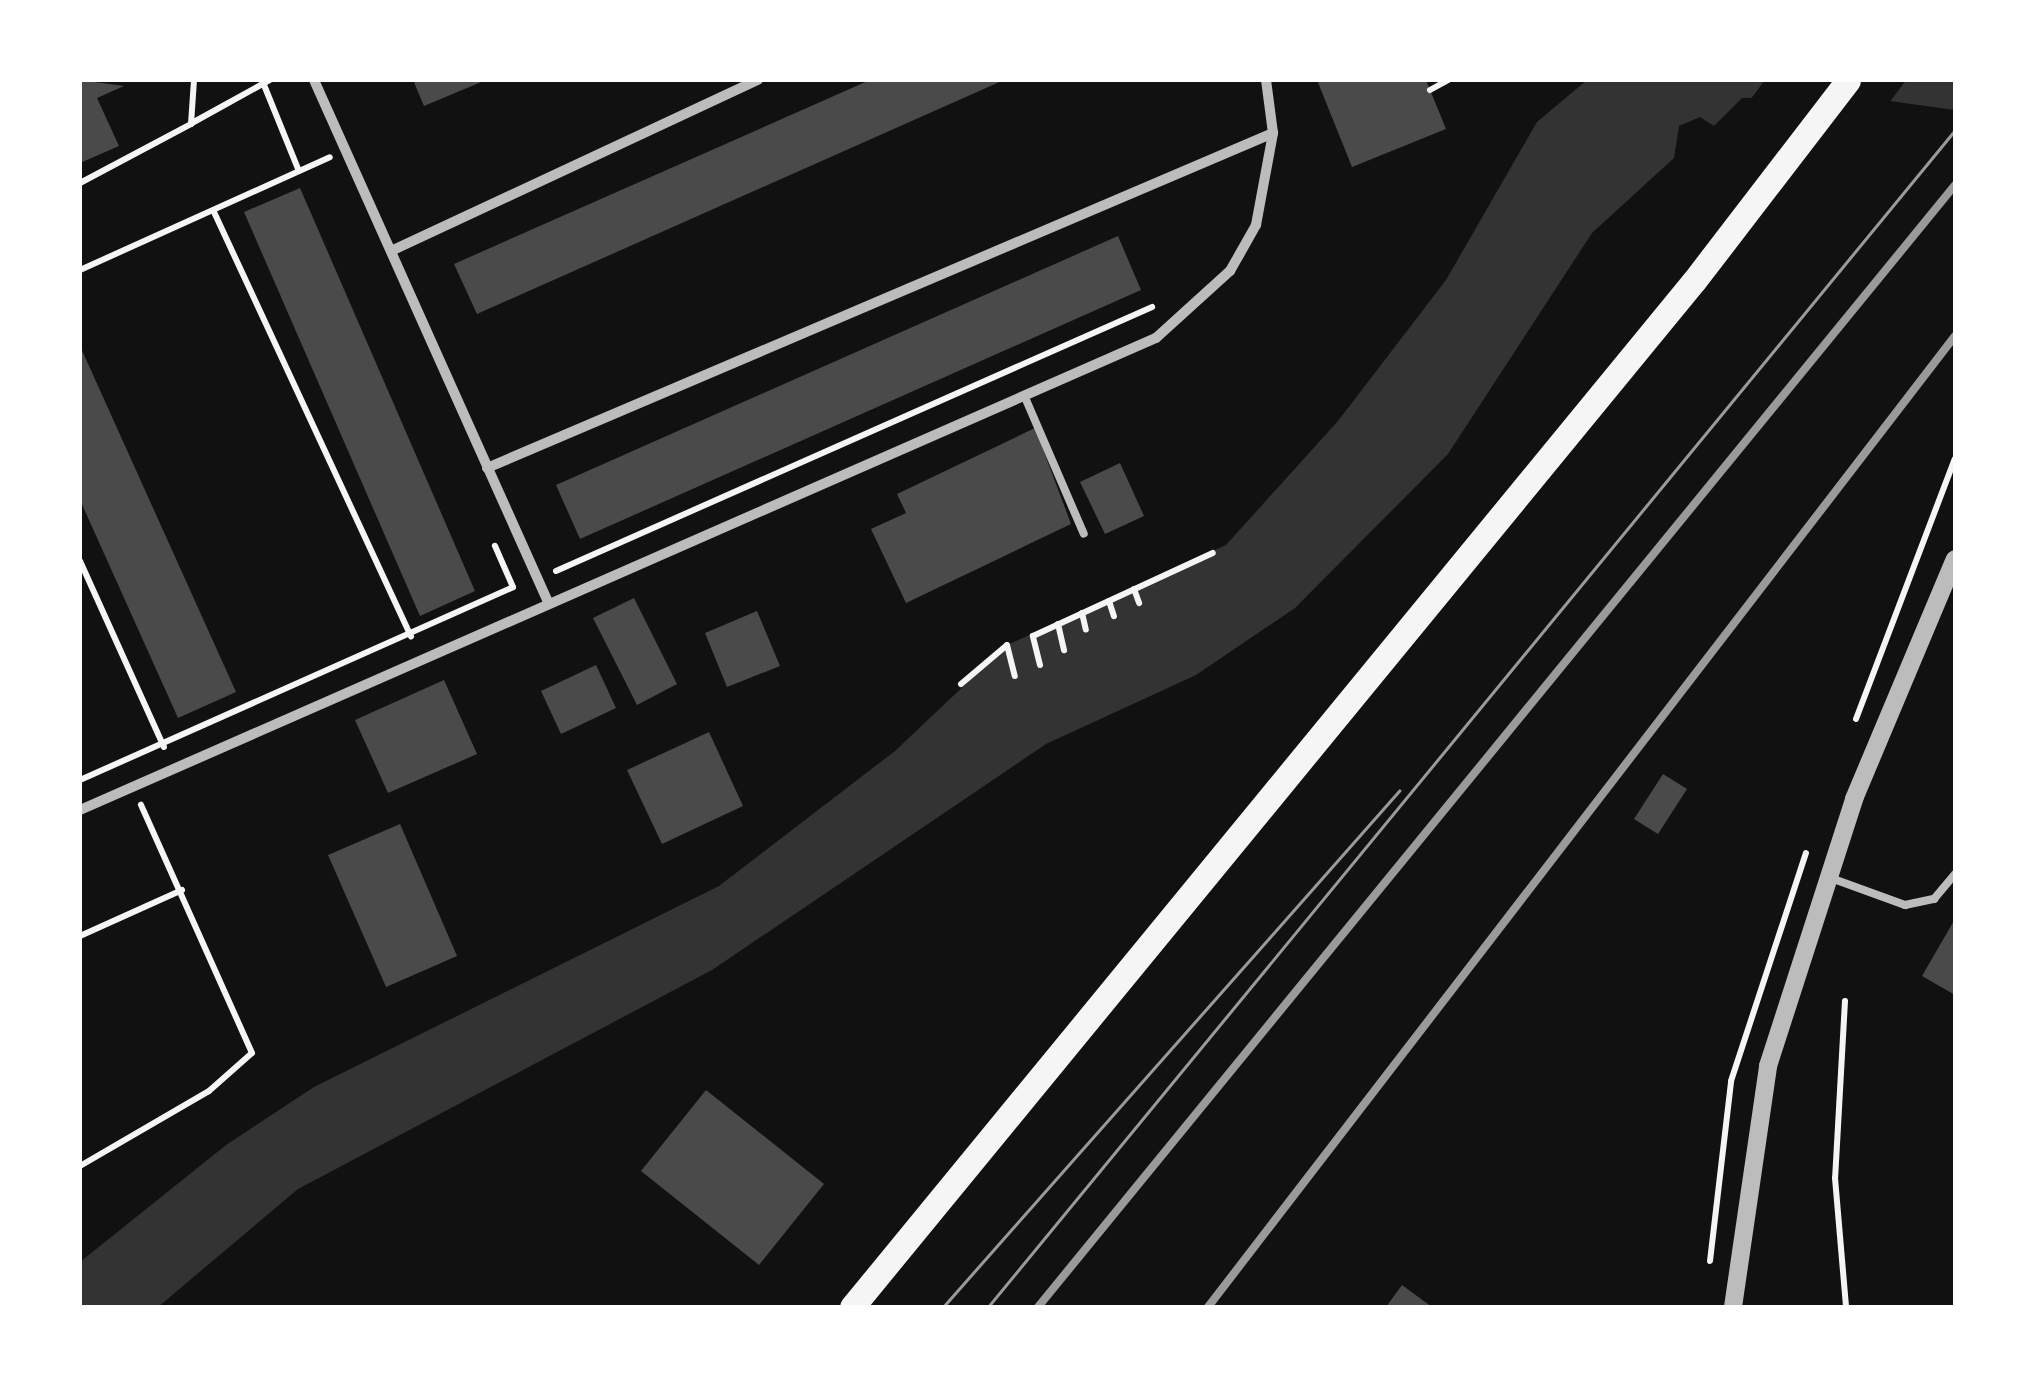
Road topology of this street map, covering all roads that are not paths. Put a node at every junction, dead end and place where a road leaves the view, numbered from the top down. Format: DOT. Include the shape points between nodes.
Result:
graph roads {
  1 [pos="314,80"];
  2 [pos="758,80"];
  3 [pos="1266,80"];
  4 [pos="1841,89"];
  5 [pos="1274,133"];
  6 [pos="391,250"];
  7 [pos="1024,396"];
  8 [pos="487,468"];
  9 [pos="1084,534"];
  10 [pos="1955,559"];
  11 [pos="549,604"];
  12 [pos="80,810"];
  13 [pos="1955,874"];
  14 [pos="1828,877"];
  15 [pos="852,1307"];
  16 [pos="1733,1307"];
  1 -- 6 [label="street"];
  2 -- 6 [label="street"];
  3 -- 5 [label="street"];
  4 -- 15 [label="main road"];
  5 -- 7 [label="street" via="1256,225 1197,308 1156,338"];
  5 -- 8 [label="street"];
  6 -- 8 [label="street"];
  7 -- 9 [label="lane"];
  7 -- 11 [label="street"];
  8 -- 11 [label="street"];
  10 -- 14 [label="street"];
  11 -- 12 [label="street"];
  13 -- 14 [label="lane" via="1934,899 1904,905"];
  14 -- 16 [label="street" via="1751,1140"];
}
